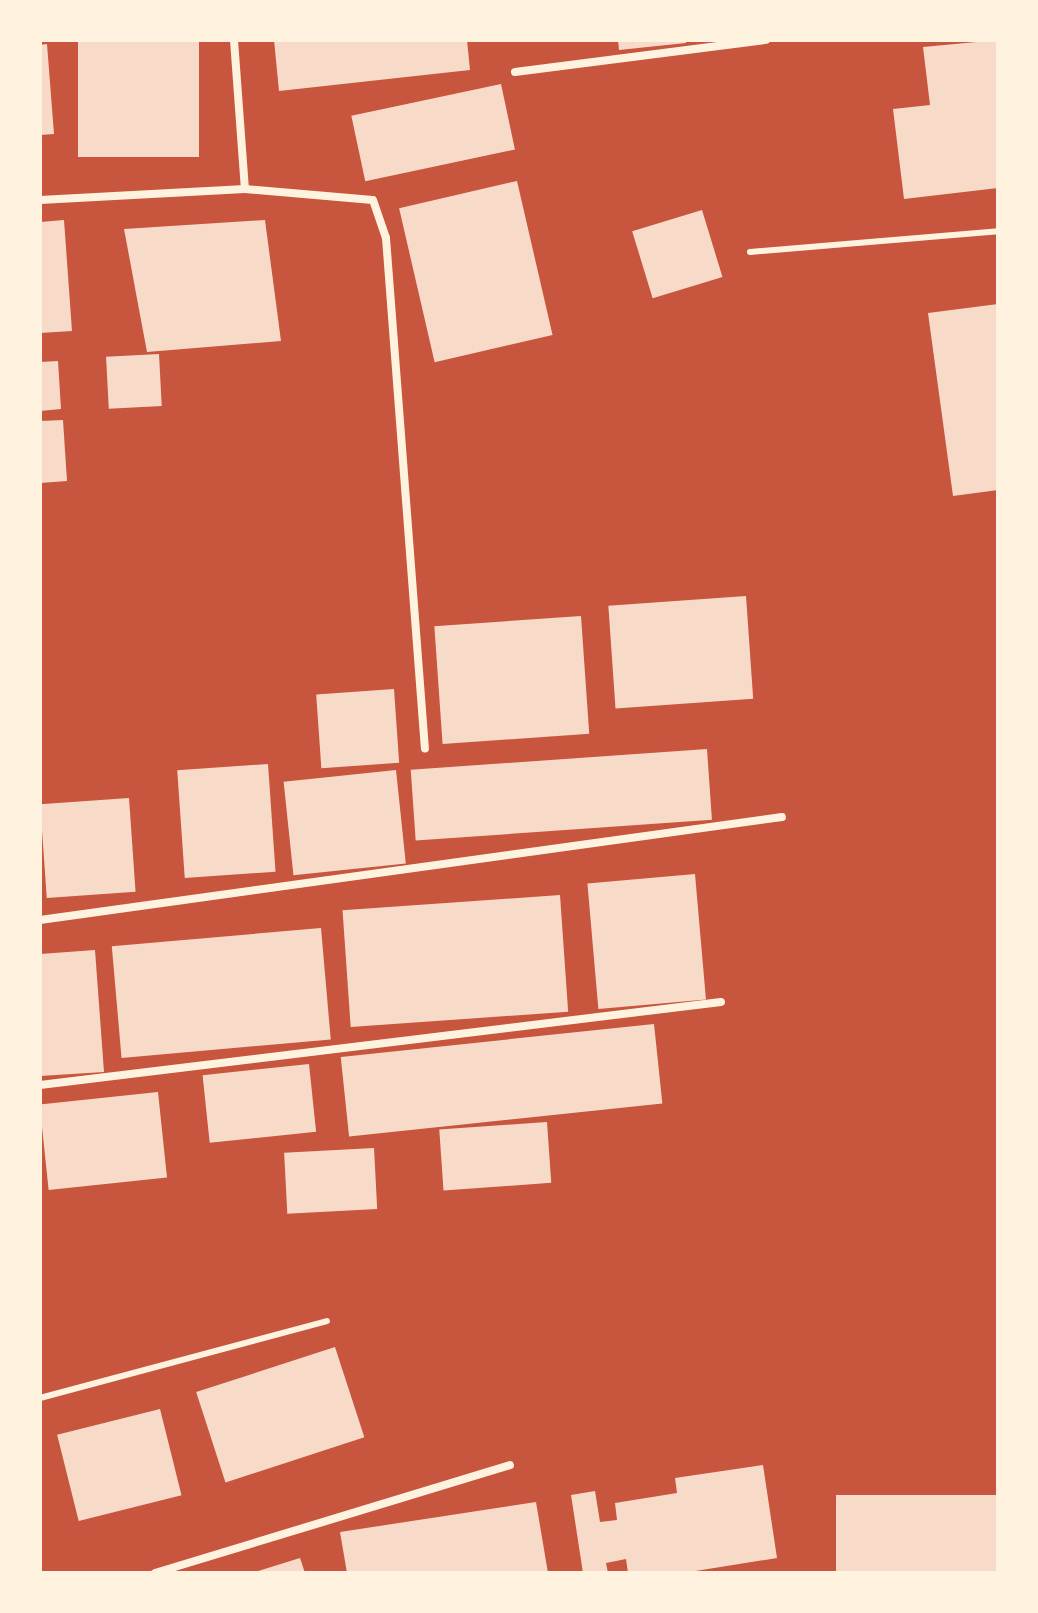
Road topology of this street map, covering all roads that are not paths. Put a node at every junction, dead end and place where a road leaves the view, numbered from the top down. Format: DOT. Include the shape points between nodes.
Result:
graph roads {
  1 [pos="234,40"];
  2 [pos="766,40"];
  3 [pos="515,72"];
  4 [pos="245,189"];
  5 [pos="40,200"];
  6 [pos="998,231"];
  7 [pos="750,252"];
  8 [pos="425,749"];
  9 [pos="782,817"];
  10 [pos="40,920"];
  11 [pos="721,1002"];
  12 [pos="40,1085"];
  13 [pos="327,1321"];
  14 [pos="40,1398"];
  15 [pos="510,1465"];
  16 [pos="155,1573"];
  1 -- 4 [label="street"];
  2 -- 3 [label="street"];
  4 -- 5 [label="street"];
  4 -- 8 [label="street" via="373,200 386,238"];
  6 -- 7 [label="lane"];
  9 -- 10 [label="street"];
  11 -- 12 [label="street"];
  13 -- 14 [label="lane"];
  15 -- 16 [label="street"];
}
